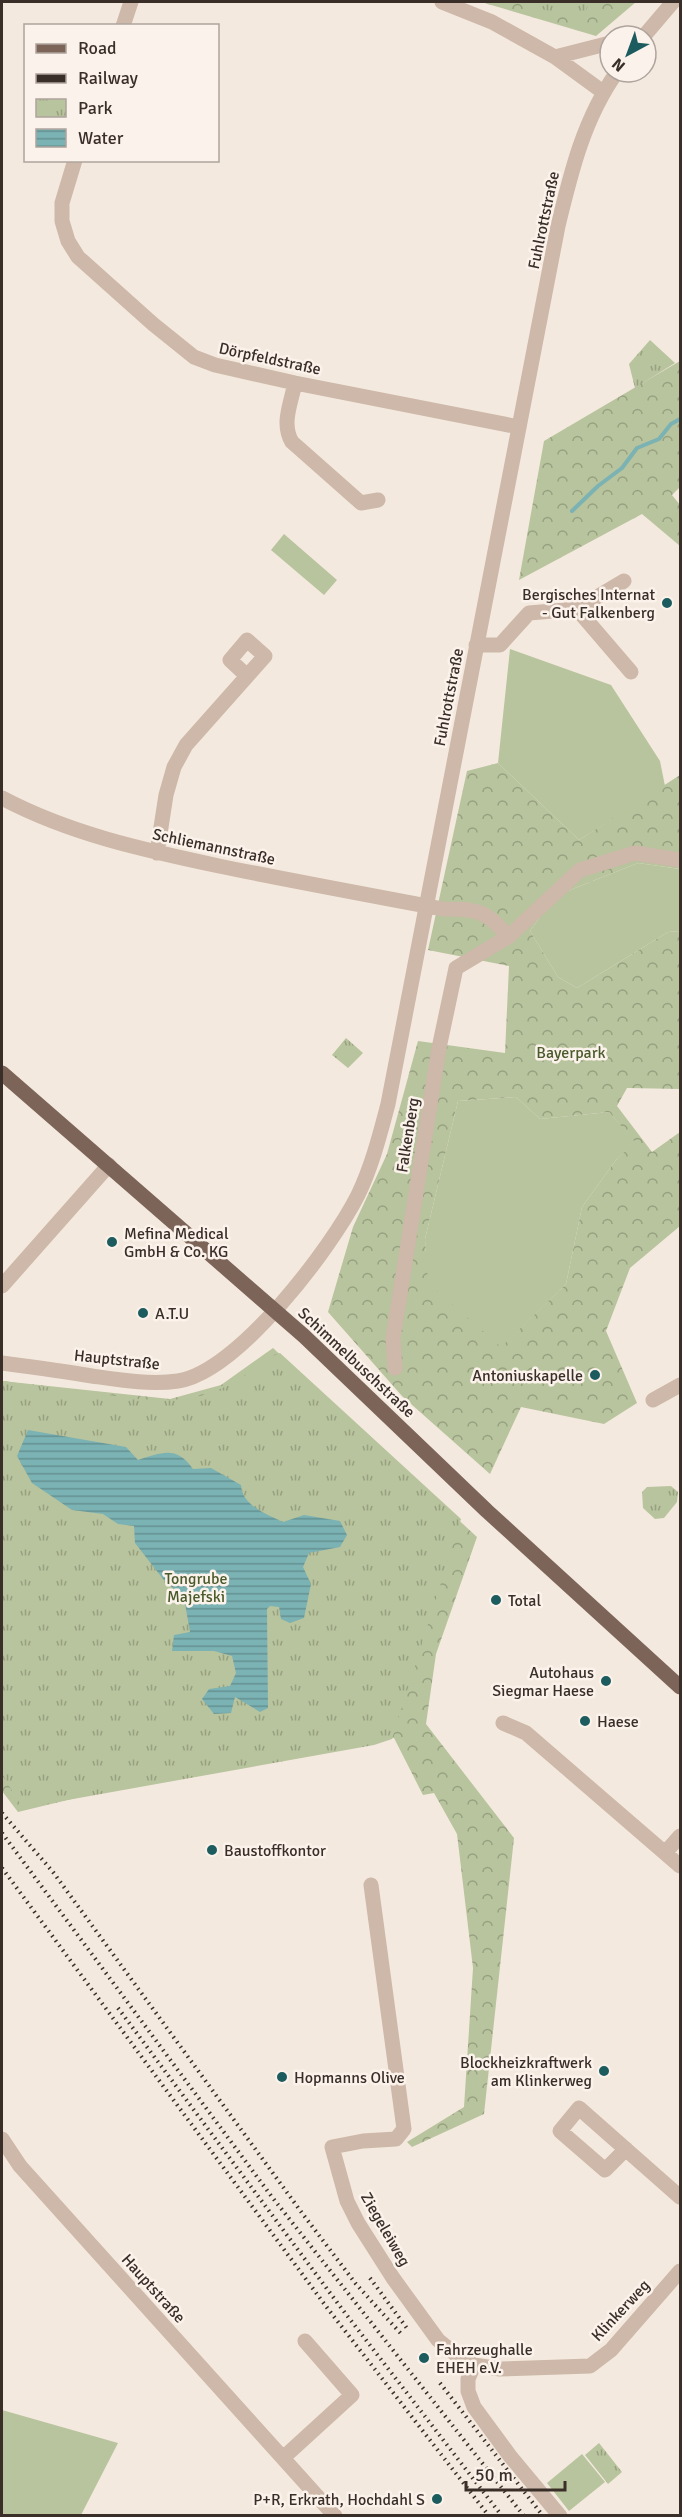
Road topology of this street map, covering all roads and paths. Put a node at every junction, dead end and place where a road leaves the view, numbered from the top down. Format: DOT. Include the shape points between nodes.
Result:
graph roads {
  1 [pos="131,2"];
  2 [pos="442,2"];
  3 [pos="674,2"];
  4 [pos="124,24"];
  5 [pos="654,24"];
  6 [pos="598,46"];
  7 [pos="555,57"];
  8 [pos="609,84"];
  9 [pos="603,92"];
  10 [pos="74,162"];
  11 [pos="295,383"];
  12 [pos="519,427"];
  13 [pos="378,500"];
  14 [pos="624,581"];
  15 [pos="577,609"];
  16 [pos="476,645"];
  17 [pos="631,672"];
  18 [pos="248,676"];
  19 [pos="2,798"];
  20 [pos="157,853"];
  21 [pos="681,860"];
  22 [pos="427,906"];
  23 [pos="508,937"];
  24 [pos="2,1073"];
  25 [pos="109,1165"];
  26 [pos="2,1286"];
  27 [pos="274,1310"];
  28 [pos="2,1363"];
  29 [pos="395,1368"];
  30 [pos="681,1385"];
  31 [pos="653,1400"];
  32 [pos="681,1687"];
  33 [pos="503,1723"];
  34 [pos="681,1836"];
  35 [pos="665,1853"];
  36 [pos="681,1866"];
  37 [pos="371,1885"];
  38 [pos="2,2139"];
  39 [pos="626,2149"];
  40 [pos="681,2197"];
  41 [pos="681,2271"];
  42 [pos="305,2341"];
  43 [pos="474,2365"];
  44 [pos="283,2458"];
  45 [pos="335,2516"];
  46 [pos="560,2516"];
  1 -- 4 [label="street"];
  2 -- 7 [label="street" via="492,22"];
  3 -- 5 [label="street"];
  6 -- 7 [label="street"];
  7 -- 9 [label="street"];
  8 -- 9 [label="street, Fuhlrottstraße"];
  9 -- 12 [label="street, Fuhlrottstraße" via="580,144 568,185"];
  10 -- 11 [label="street, Dörpfeldstraße" via="62,203 62,220 68,241 78,256 194,357"];
  11 -- 12 [label="street, Dörpfeldstraße"];
  11 -- 13 [label="street" via="287,435 362,504"];
  12 -- 16 [label="street, Fuhlrottstraße"];
  14 -- 15 [label="street"];
  15 -- 16 [label="street" via="529,613 500,645"];
  15 -- 17 [label="street"];
  16 -- 22 [label="street, Fuhlrottstraße"];
  18 -- 20 [label="street" via="186,745 174,767"];
  19 -- 20 [label="street, Schliemannstraße" via="45,820"];
  20 -- 22 [label="street, Schliemannstraße"];
  21 -- 23 [label="street, Falkenberg" via="635,854 580,870"];
  22 -- 23 [label="street" via="473,909 495,920"];
  22 -- 27 [label="street, Fuhlrottstraße" via="388,1104 359,1193 329,1244"];
  23 -- 29 [label="street, Falkenberg" via="456,969 393,1338"];
  24 -- 25 [label="main road, Schimmelbuschstraße"];
  25 -- 26 [label="street"];
  25 -- 27 [label="main road, Schimmelbuschstraße"];
  27 -- 28 [label="street, Hauptstraße" via="225,1360 181,1381 142,1382"];
  27 -- 32 [label="main road, Schimmelbuschstraße"];
  30 -- 31 [label="street"];
  33 -- 35 [label="street" via="525,1733"];
  34 -- 35 [label="street"];
  35 -- 36 [label="street"];
  37 -- 43 [label="street, Ziegeleiweg" via="404,2129 396,2139 332,2147 347,2201 358,2223 426,2325 454,2353"];
  38 -- 44 [label="street, Hauptstraße" via="27,2173"];
  39 -- 40 [label="street"];
  41 -- 43 [label="street, Klinkerweg" via="611,2350 590,2366 500,2369"];
  42 -- 44 [label="street" via="352,2394"];
  43 -- 46 [label="street" via="468,2379 474,2407"];
  44 -- 45 [label="street, Hauptstraße"];
}
